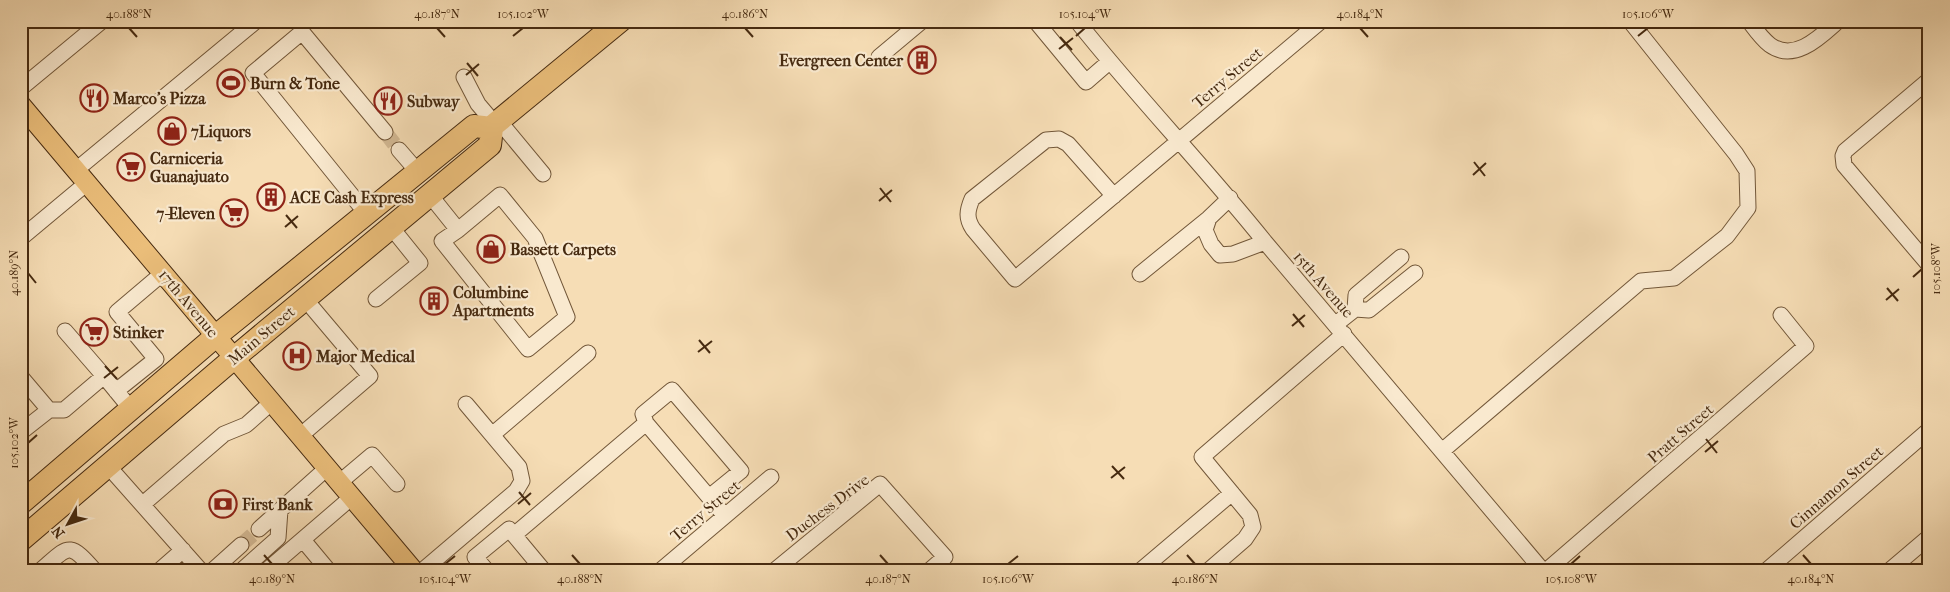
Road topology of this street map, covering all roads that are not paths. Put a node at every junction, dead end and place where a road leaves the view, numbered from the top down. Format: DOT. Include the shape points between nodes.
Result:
graph roads {
  1 [pos="102,21"];
  2 [pos="256,21"];
  3 [pos="620,21"];
  4 [pos="922,21"];
  5 [pos="1041,21"];
  6 [pos="1077,21"];
  7 [pos="1321,21"];
  8 [pos="1630,21"];
  9 [pos="1749,21"];
  10 [pos="1838,21"];
  11 [pos="879,57"];
  12 [pos="1109,62"];
  13 [pos="464,77"];
  14 [pos="1929,80"];
  15 [pos="21,88"];
  16 [pos="21,105"];
  17 [pos="495,124"];
  18 [pos="385,132"];
  19 [pos="1178,141"];
  20 [pos="400,150"];
  21 [pos="418,172"];
  22 [pos="543,174"];
  23 [pos="81,176"];
  24 [pos="430,195"];
  25 [pos="1114,196"];
  26 [pos="1230,198"];
  27 [pos="366,214"];
  28 [pos="1209,218"];
  29 [pos="391,227"];
  30 [pos="458,230"];
  31 [pos="21,238"];
  32 [pos="1265,242"];
  33 [pos="1401,257"];
  34 [pos="1929,265"];
  35 [pos="163,272"];
  36 [pos="1414,273"];
  37 [pos="1140,274"];
  38 [pos="305,299"];
  39 [pos="376,299"];
  40 [pos="1355,308"];
  41 [pos="1781,315"];
  42 [pos="1340,329"];
  43 [pos="65,331"];
  44 [pos="216,336"];
  45 [pos="588,353"];
  46 [pos="234,358"];
  47 [pos="104,376"];
  48 [pos="21,377"];
  49 [pos="116,391"];
  50 [pos="272,402"];
  51 [pos="466,404"];
  52 [pos="131,409"];
  53 [pos="49,410"];
  54 [pos="646,423"];
  55 [pos="1929,430"];
  56 [pos="21,432"];
  57 [pos="492,435"];
  58 [pos="300,436"];
  59 [pos="1442,451"];
  60 [pos="108,466"];
  61 [pos="327,468"];
  62 [pos="771,477"];
  63 [pos="340,482"];
  64 [pos="397,484"];
  65 [pos="1232,493"];
  66 [pos="709,497"];
  67 [pos="352,498"];
  68 [pos="21,503"];
  69 [pos="143,504"];
  70 [pos="280,510"];
  71 [pos="725,516"];
  72 [pos="259,529"];
  73 [pos="514,536"];
  74 [pos="1929,537"];
  75 [pos="21,540"];
  76 [pos="303,540"];
  77 [pos="241,545"];
  78 [pos="183,550"];
  79 [pos="40,571"];
  80 [pos="95,571"];
  81 [pos="159,571"];
  82 [pos="201,571"];
  83 [pos="212,571"];
  84 [pos="241,571"];
  85 [pos="266,571"];
  86 [pos="327,571"];
  87 [pos="414,571"];
  88 [pos="422,571"];
  89 [pos="487,571"];
  90 [pos="544,571"];
  91 [pos="660,571"];
  92 [pos="774,571"];
  93 [pos="929,571"];
  94 [pos="1140,571"];
  95 [pos="1208,571"];
  96 [pos="1544,571"];
  97 [pos="1766,571"];
  98 [pos="1889,571"];
  1 -- 15 [label="street"];
  2 -- 23 [label="street"];
  3 -- 17 [label="highway"];
  4 -- 11 [label="street"];
  5 -- 12 [label="street" via="1038,24 1086,82"];
  6 -- 12 [label="street, 15th Avenue"];
  7 -- 19 [label="street, Terry Street"];
  8 -- 59 [label="street" via="1748,171 1748,208 1727,236 1674,278 1641,281"];
  9 -- 10 [label="street" via="1770,45 1790,50 1812,44"];
  12 -- 19 [label="street, 15th Avenue"];
  13 -- 17 [label="street" via="478,104"];
  14 -- 34 [label="street" via="1843,156 1844,165"];
  16 -- 23 [label="main road, 17th Avenue"];
  17 -- 21 [label="highway, Main Street" via="474,126"];
  17 -- 22 [label="street"];
  17 -- 24 [label="highway, Main Street" via="490,145"];
  18 -- 27 [label="street" via="302,32 252,73"];
  19 -- 25 [label="street, Terry Street"];
  19 -- 26 [label="street, 15th Avenue"];
  20 -- 21 [label="street"];
  21 -- 27 [label="highway, Main Street"];
  23 -- 31 [label="street"];
  23 -- 35 [label="main road, 17th Avenue"];
  24 -- 29 [label="highway, Main Street"];
  24 -- 30 [label="street"];
  25 -- 25 [label="street, Terry Street" via="1015,279 968,221 967,211 972,199 1046,140 1059,139 1068,144"];
  26 -- 28 [label="street"];
  26 -- 32 [label="street, 15th Avenue"];
  27 -- 44 [label="highway, Main Street"];
  28 -- 32 [label="street" via="1205,230 1220,256"];
  28 -- 37 [label="street"];
  29 -- 38 [label="highway, Main Street"];
  29 -- 39 [label="street" via="420,262"];
  30 -- 30 [label="street" via="500,195 535,238 567,317 528,349 442,241"];
  32 -- 42 [label="street, 15th Avenue"];
  33 -- 40 [label="street" via="1356,295"];
  35 -- 44 [label="main road, 17th Avenue"];
  35 -- 49 [label="street" via="118,312 156,359"];
  36 -- 40 [label="street" via="1368,310"];
  38 -- 46 [label="highway, Main Street"];
  38 -- 58 [label="street" via="370,376"];
  40 -- 42 [label="street"];
  41 -- 96 [label="street, Pratt Street" via="1806,346"];
  42 -- 59 [label="street, 15th Avenue"];
  42 -- 65 [label="street" via="1202,457"];
  43 -- 47 [label="street"];
  44 -- 46 [label="main road, 17th Avenue"];
  44 -- 52 [label="highway, Main Street"];
  45 -- 57 [label="street"];
  46 -- 50 [label="main road, 17th Avenue"];
  46 -- 60 [label="highway, Main Street"];
  47 -- 49 [label="street"];
  47 -- 53 [label="street" via="64,410"];
  48 -- 53 [label="street"];
  49 -- 52 [label="street"];
  50 -- 58 [label="main road, 17th Avenue"];
  50 -- 69 [label="street" via="246,425 224,434"];
  51 -- 57 [label="street"];
  52 -- 68 [label="highway, Main Street"];
  53 -- 56 [label="street"];
  54 -- 66 [label="street"];
  54 -- 66 [label="street" via="643,414 672,390 741,470"];
  54 -- 73 [label="street"];
  55 -- 97 [label="street, Cinnamon Street"];
  57 -- 88 [label="street" via="519,467 522,481 516,491"];
  58 -- 61 [label="main road, 17th Avenue"];
  59 -- 96 [label="street, 15th Avenue"];
  60 -- 69 [label="street"];
  60 -- 75 [label="highway, Main Street"];
  61 -- 63 [label="main road, 17th Avenue"];
  61 -- 70 [label="street"];
  62 -- 71 [label="street, Terry Street"];
  63 -- 64 [label="street" via="372,455"];
  63 -- 67 [label="main road, 17th Avenue"];
  65 -- 94 [label="street"];
  65 -- 95 [label="street" via="1250,515 1253,527 1245,540"];
  66 -- 71 [label="street"];
  67 -- 76 [label="street"];
  67 -- 87 [label="main road, 17th Avenue"];
  69 -- 78 [label="street"];
  70 -- 72 [label="street"];
  70 -- 84 [label="street" via="278,538"];
  71 -- 91 [label="street, Terry Street"];
  73 -- 89 [label="street" via="509,529 475,557"];
  73 -- 90 [label="street"];
  74 -- 98 [label="street"];
  76 -- 85 [label="street"];
  76 -- 86 [label="street"];
  77 -- 83 [label="street"];
  78 -- 81 [label="street"];
  78 -- 82 [label="street"];
  79 -- 80 [label="street" via="68,549 78,551"];
  92 -- 93 [label="street, Duchess Drive" via="880,484 945,557"];
}
